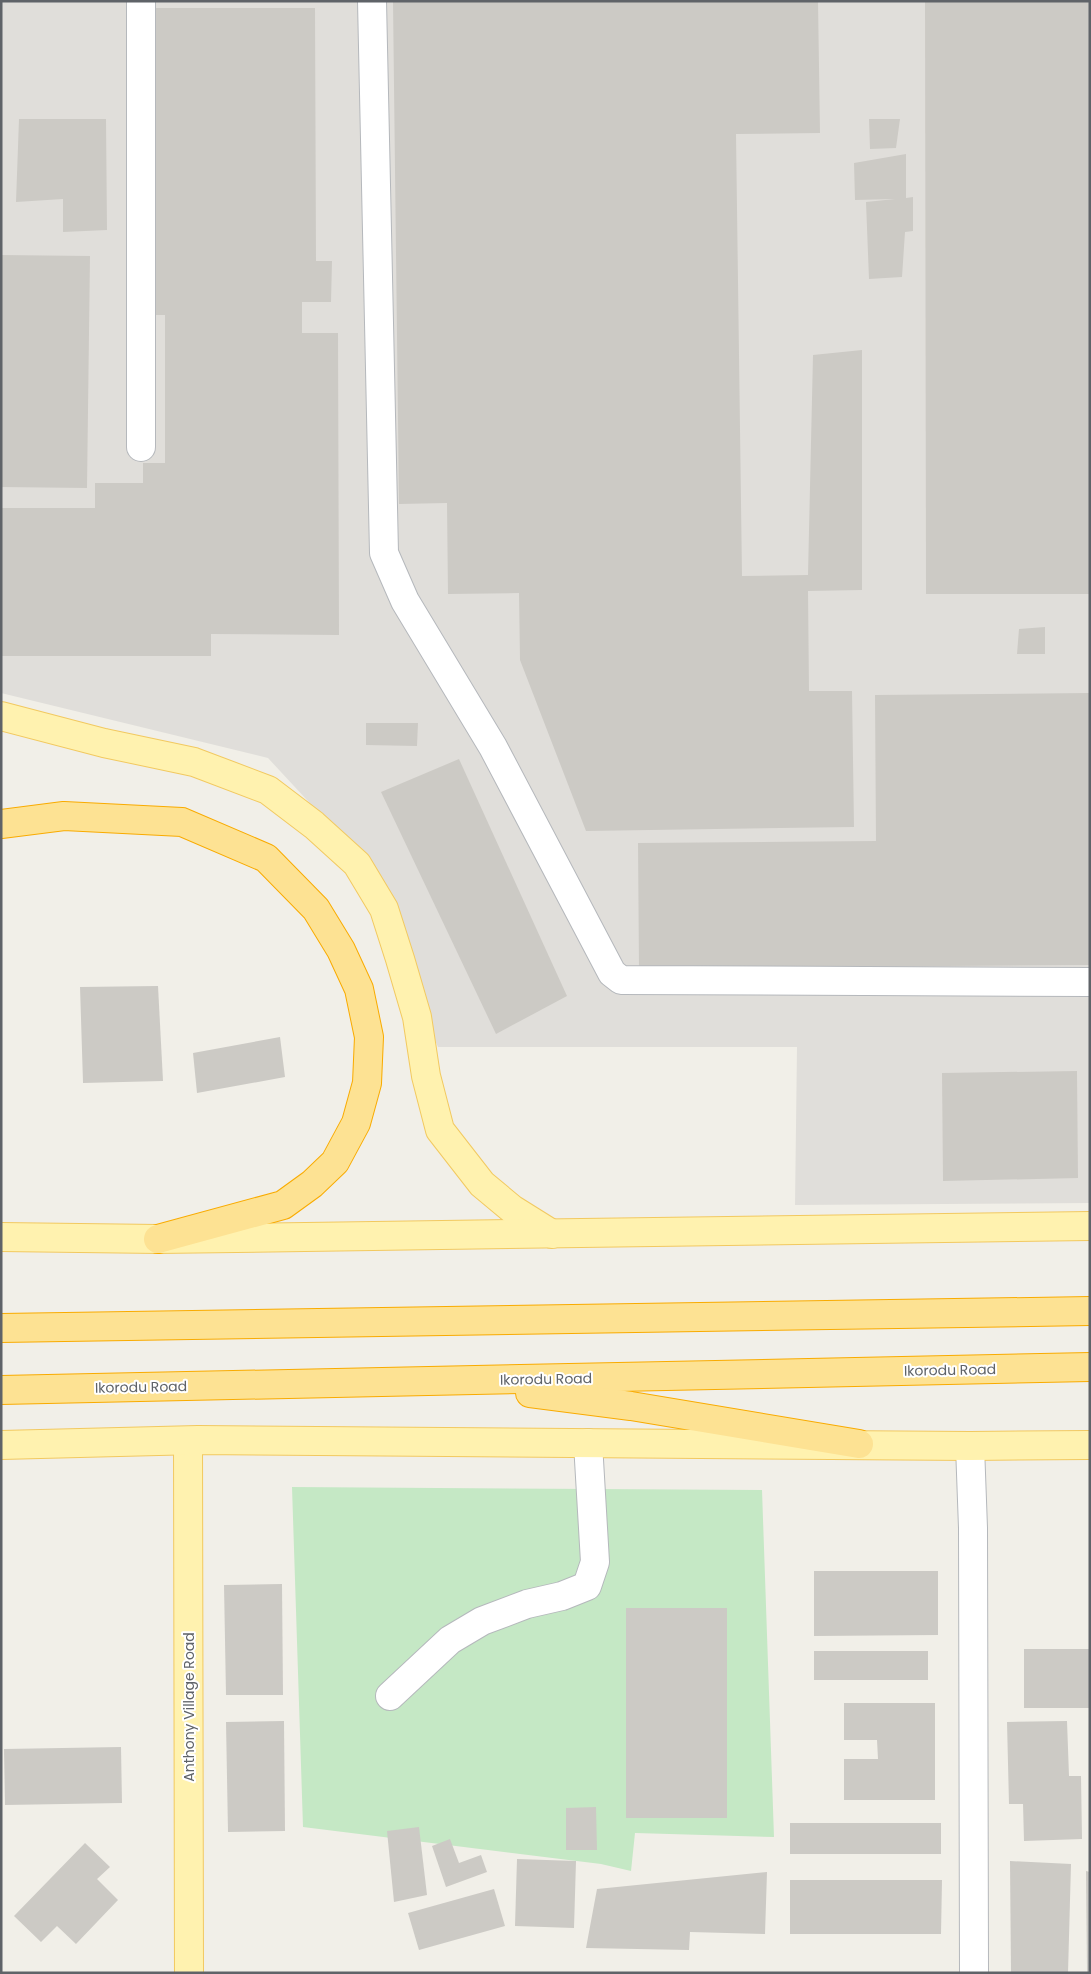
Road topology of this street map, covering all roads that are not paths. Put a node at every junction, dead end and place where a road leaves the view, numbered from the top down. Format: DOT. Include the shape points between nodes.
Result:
graph roads {
  1 [pos="141,1"];
  2 [pos="372,1"];
  3 [pos="141,447"];
  4 [pos="1,716"];
  5 [pos="1,824"];
  6 [pos="1090,982"];
  7 [pos="1090,1226"];
  8 [pos="552,1234"];
  9 [pos="1,1238"];
  10 [pos="158,1239"];
  11 [pos="1090,1311"];
  12 [pos="1,1328"];
  13 [pos="1090,1367"];
  14 [pos="442,1381"];
  15 [pos="1,1390"];
  16 [pos="188,1441"];
  17 [pos="588,1442"];
  18 [pos="859,1444"];
  19 [pos="1090,1444"];
  20 [pos="1,1445"];
  21 [pos="970,1446"];
  22 [pos="390,1696"];
  23 [pos="189,1973"];
  24 [pos="974,1973"];
  1 -- 3 [label="street"];
  2 -- 6 [label="street" via="384,553 405,601 493,747 612,973 621,980"];
  4 -- 8 [label="main road" via="194,762 268,790 357,864 384,908 400,959 417,1017 426,1076 440,1130 482,1184 512,1209"];
  5 -- 10 [label="highway" via="64,816 182,822 266,858 316,910 341,950 359,989 369,1037 367,1083 356,1122 335,1162 283,1205"];
  7 -- 8 [label="main road"];
  8 -- 10 [label="main road"];
  9 -- 10 [label="main road"];
  11 -- 12 [label="highway"];
  13 -- 14 [label="highway, Ikorodu Road"];
  14 -- 15 [label="highway, Ikorodu Road"];
  14 -- 18 [label="highway" via="631,1406"];
  16 -- 17 [label="main road"];
  16 -- 20 [label="main road"];
  16 -- 23 [label="main road, Anthony Village Road"];
  17 -- 18 [label="main road"];
  17 -- 22 [label="street" via="595,1562 587,1586 482,1621 450,1640"];
  18 -- 21 [label="main road"];
  19 -- 21 [label="main road"];
  21 -- 24 [label="street"];
}
